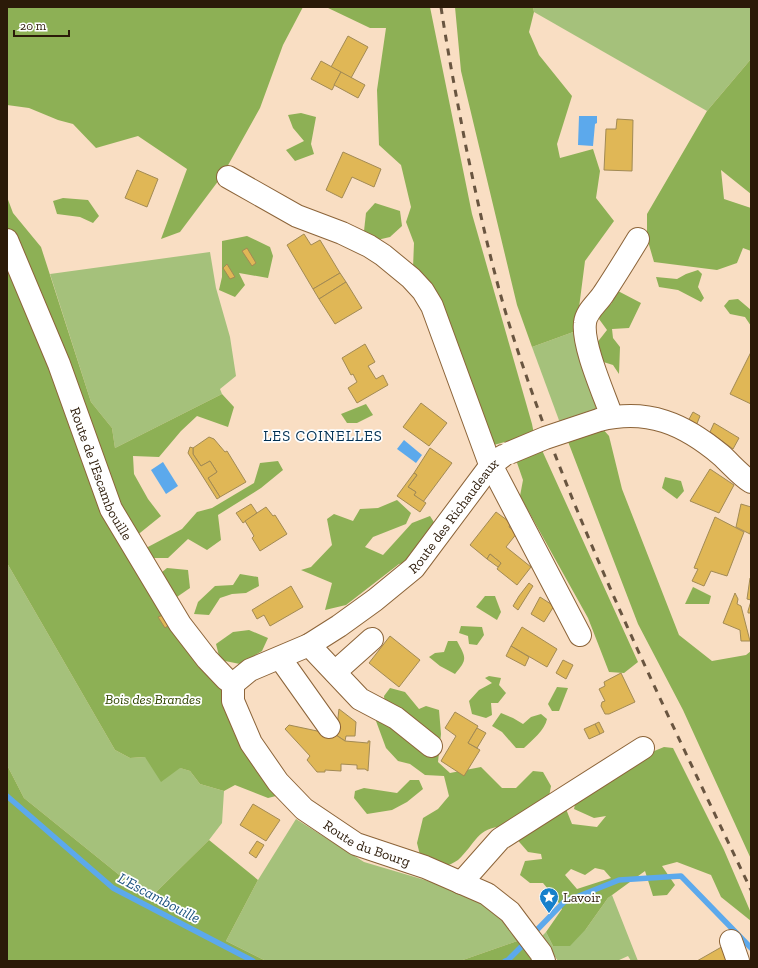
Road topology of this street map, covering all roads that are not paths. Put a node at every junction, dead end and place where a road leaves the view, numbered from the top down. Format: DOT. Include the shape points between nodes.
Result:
graph roads {
  1 [pos="228,177"];
  2 [pos="638,239"];
  3 [pos="7,240"];
  4 [pos="606,418"];
  5 [pos="491,465"];
  6 [pos="751,482"];
  7 [pos="580,635"];
  8 [pos="372,639"];
  9 [pos="309,644"];
  10 [pos="280,658"];
  11 [pos="335,672"];
  12 [pos="233,684"];
  13 [pos="329,727"];
  14 [pos="431,746"];
  15 [pos="643,748"];
  16 [pos="461,882"];
  17 [pos="544,961"];
  1 -- 5 [label="street" via="297,216 369,246 411,278 423,291 432,306"];
  2 -- 4 [label="street" via="603,295 589,312 585,322 587,348"];
  3 -- 12 [label="street, Route de l'Escambouille" via="59,364 111,509 180,624 207,659"];
  4 -- 5 [label="street, Route des Richaudeaux, bridge" via="545,438 509,453"];
  4 -- 6 [label="street, Route des Richaudeaux" via="645,416 677,425 721,455"];
  5 -- 7 [label="street"];
  5 -- 9 [label="street, Route des Richaudeaux" via="414,568 375,600"];
  8 -- 11 [label="street"];
  9 -- 10 [label="street, Route des Richaudeaux"];
  9 -- 11 [label="street"];
  10 -- 12 [label="street, Route des Richaudeaux" via="250,670"];
  10 -- 13 [label="street"];
  11 -- 14 [label="street" via="360,699 396,718"];
  12 -- 16 [label="street, Route du Bourg" via="232,701 251,743 278,782 304,809 356,844"];
  15 -- 16 [label="street" via="500,839"];
  16 -- 17 [label="street, Route du Bourg" via="487,894 510,912 541,953"];
}
